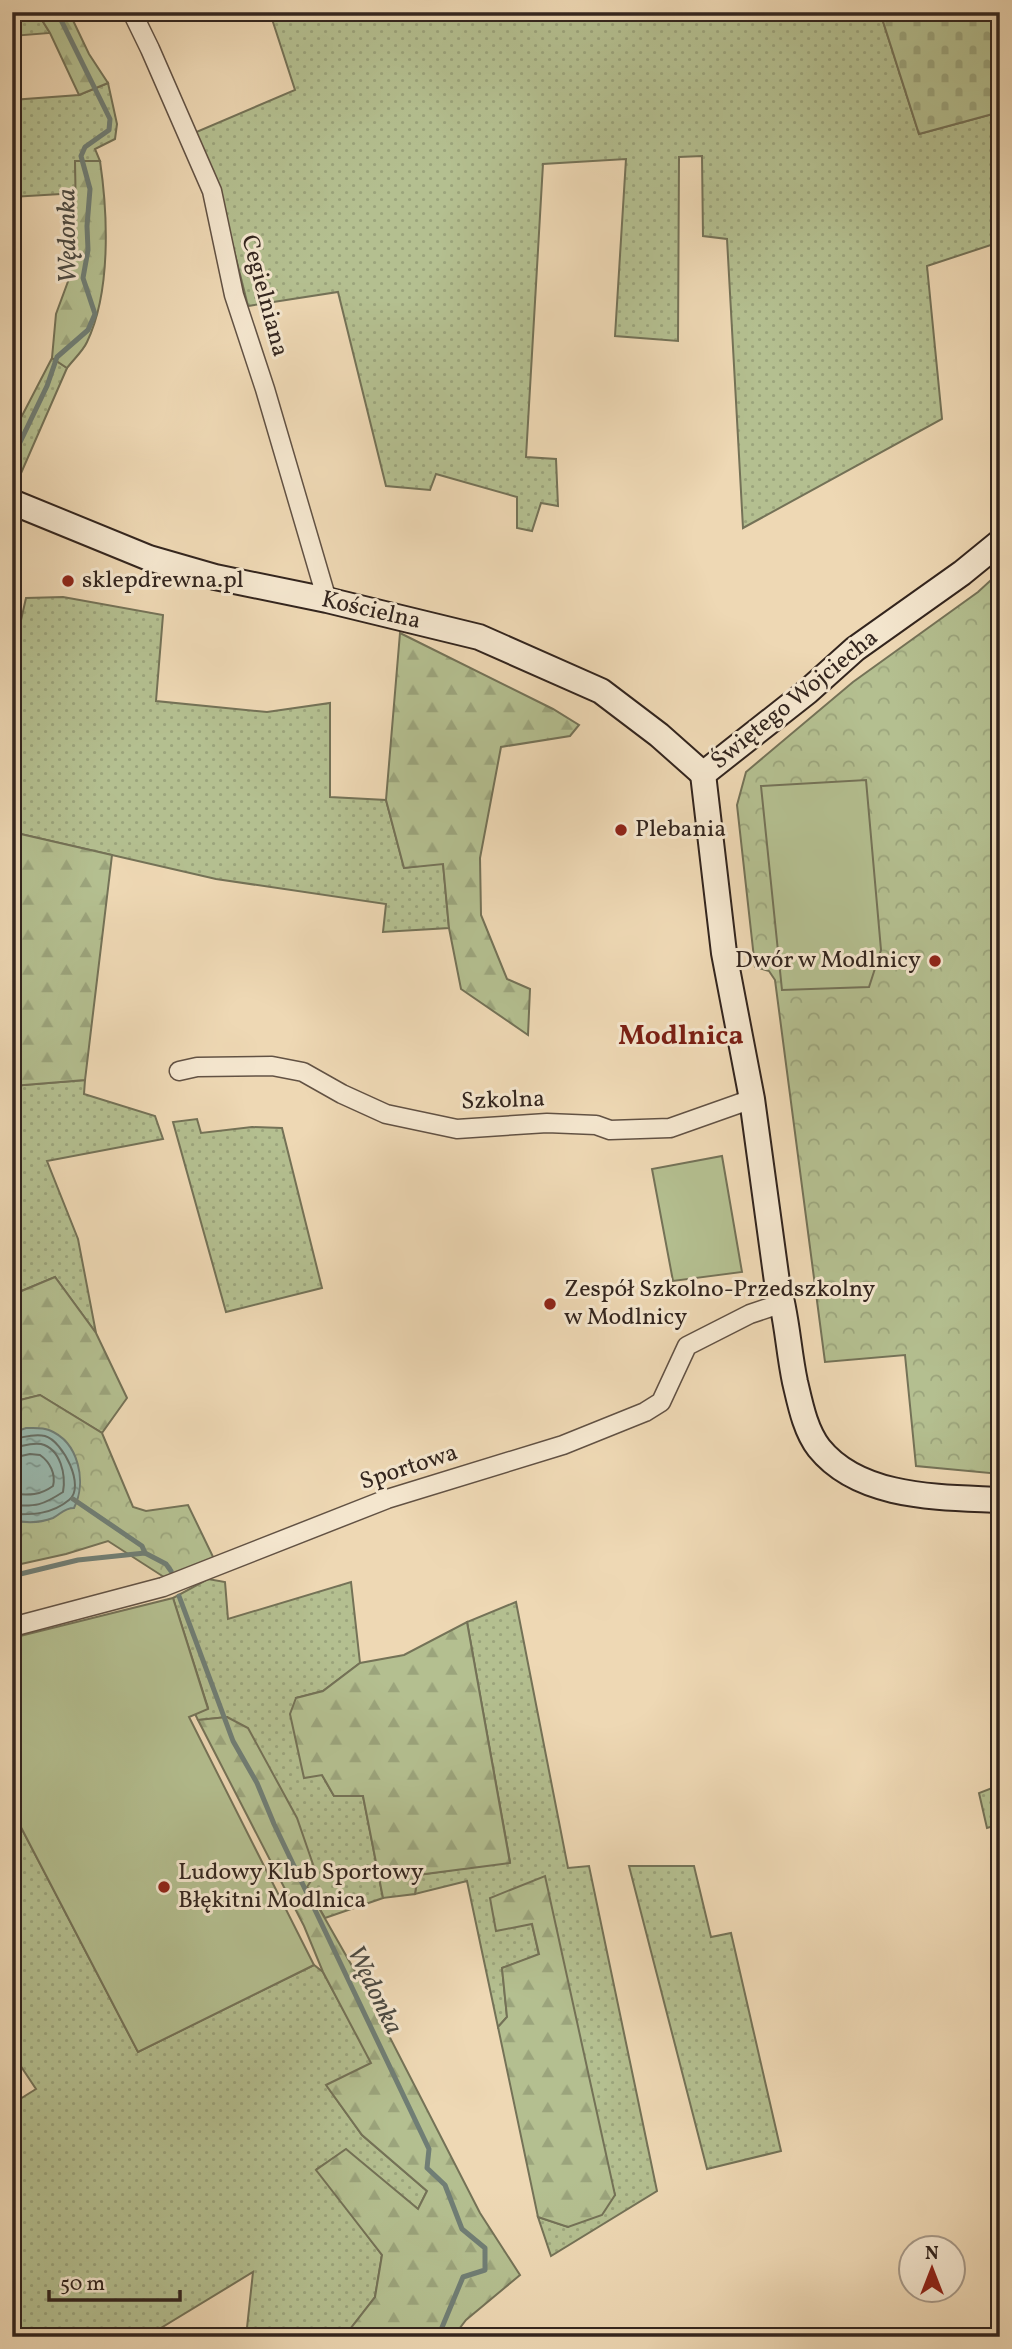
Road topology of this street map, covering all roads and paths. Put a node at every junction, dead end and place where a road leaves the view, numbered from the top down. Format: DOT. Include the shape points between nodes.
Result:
graph roads {
  1 [pos="132,12"];
  2 [pos="12,502"];
  3 [pos="1000,542"];
  4 [pos="327,600"];
  5 [pos="703,774"];
  6 [pos="179,1071"];
  7 [pos="751,1099"];
  8 [pos="783,1303"];
  9 [pos="1000,1500"];
  10 [pos="12,1627"];
  1 -- 4 [label="street, Cegielniana" via="212,191 234,295"];
  2 -- 4 [label="street, Kościelna" via="149,558"];
  3 -- 5 [label="street, Świętego Wojciecha" via="855,649"];
  4 -- 5 [label="street, Kościelna" via="480,638 601,691"];
  5 -- 7 [label="street, Świętego Wojciecha" via="724,953"];
  6 -- 7 [label="street, Szkolna" via="272,1066 303,1072 386,1114 457,1129 547,1124 596,1125 611,1130 670,1128"];
  7 -- 8 [label="street, Świętego Wojciecha"];
  8 -- 9 [label="street, Świętego Wojciecha" via="798,1393 820,1449 850,1475 875,1485 915,1494"];
  8 -- 10 [label="street, Sportowa" via="687,1346 661,1402 645,1412 564,1445 387,1499 163,1587"];
}
